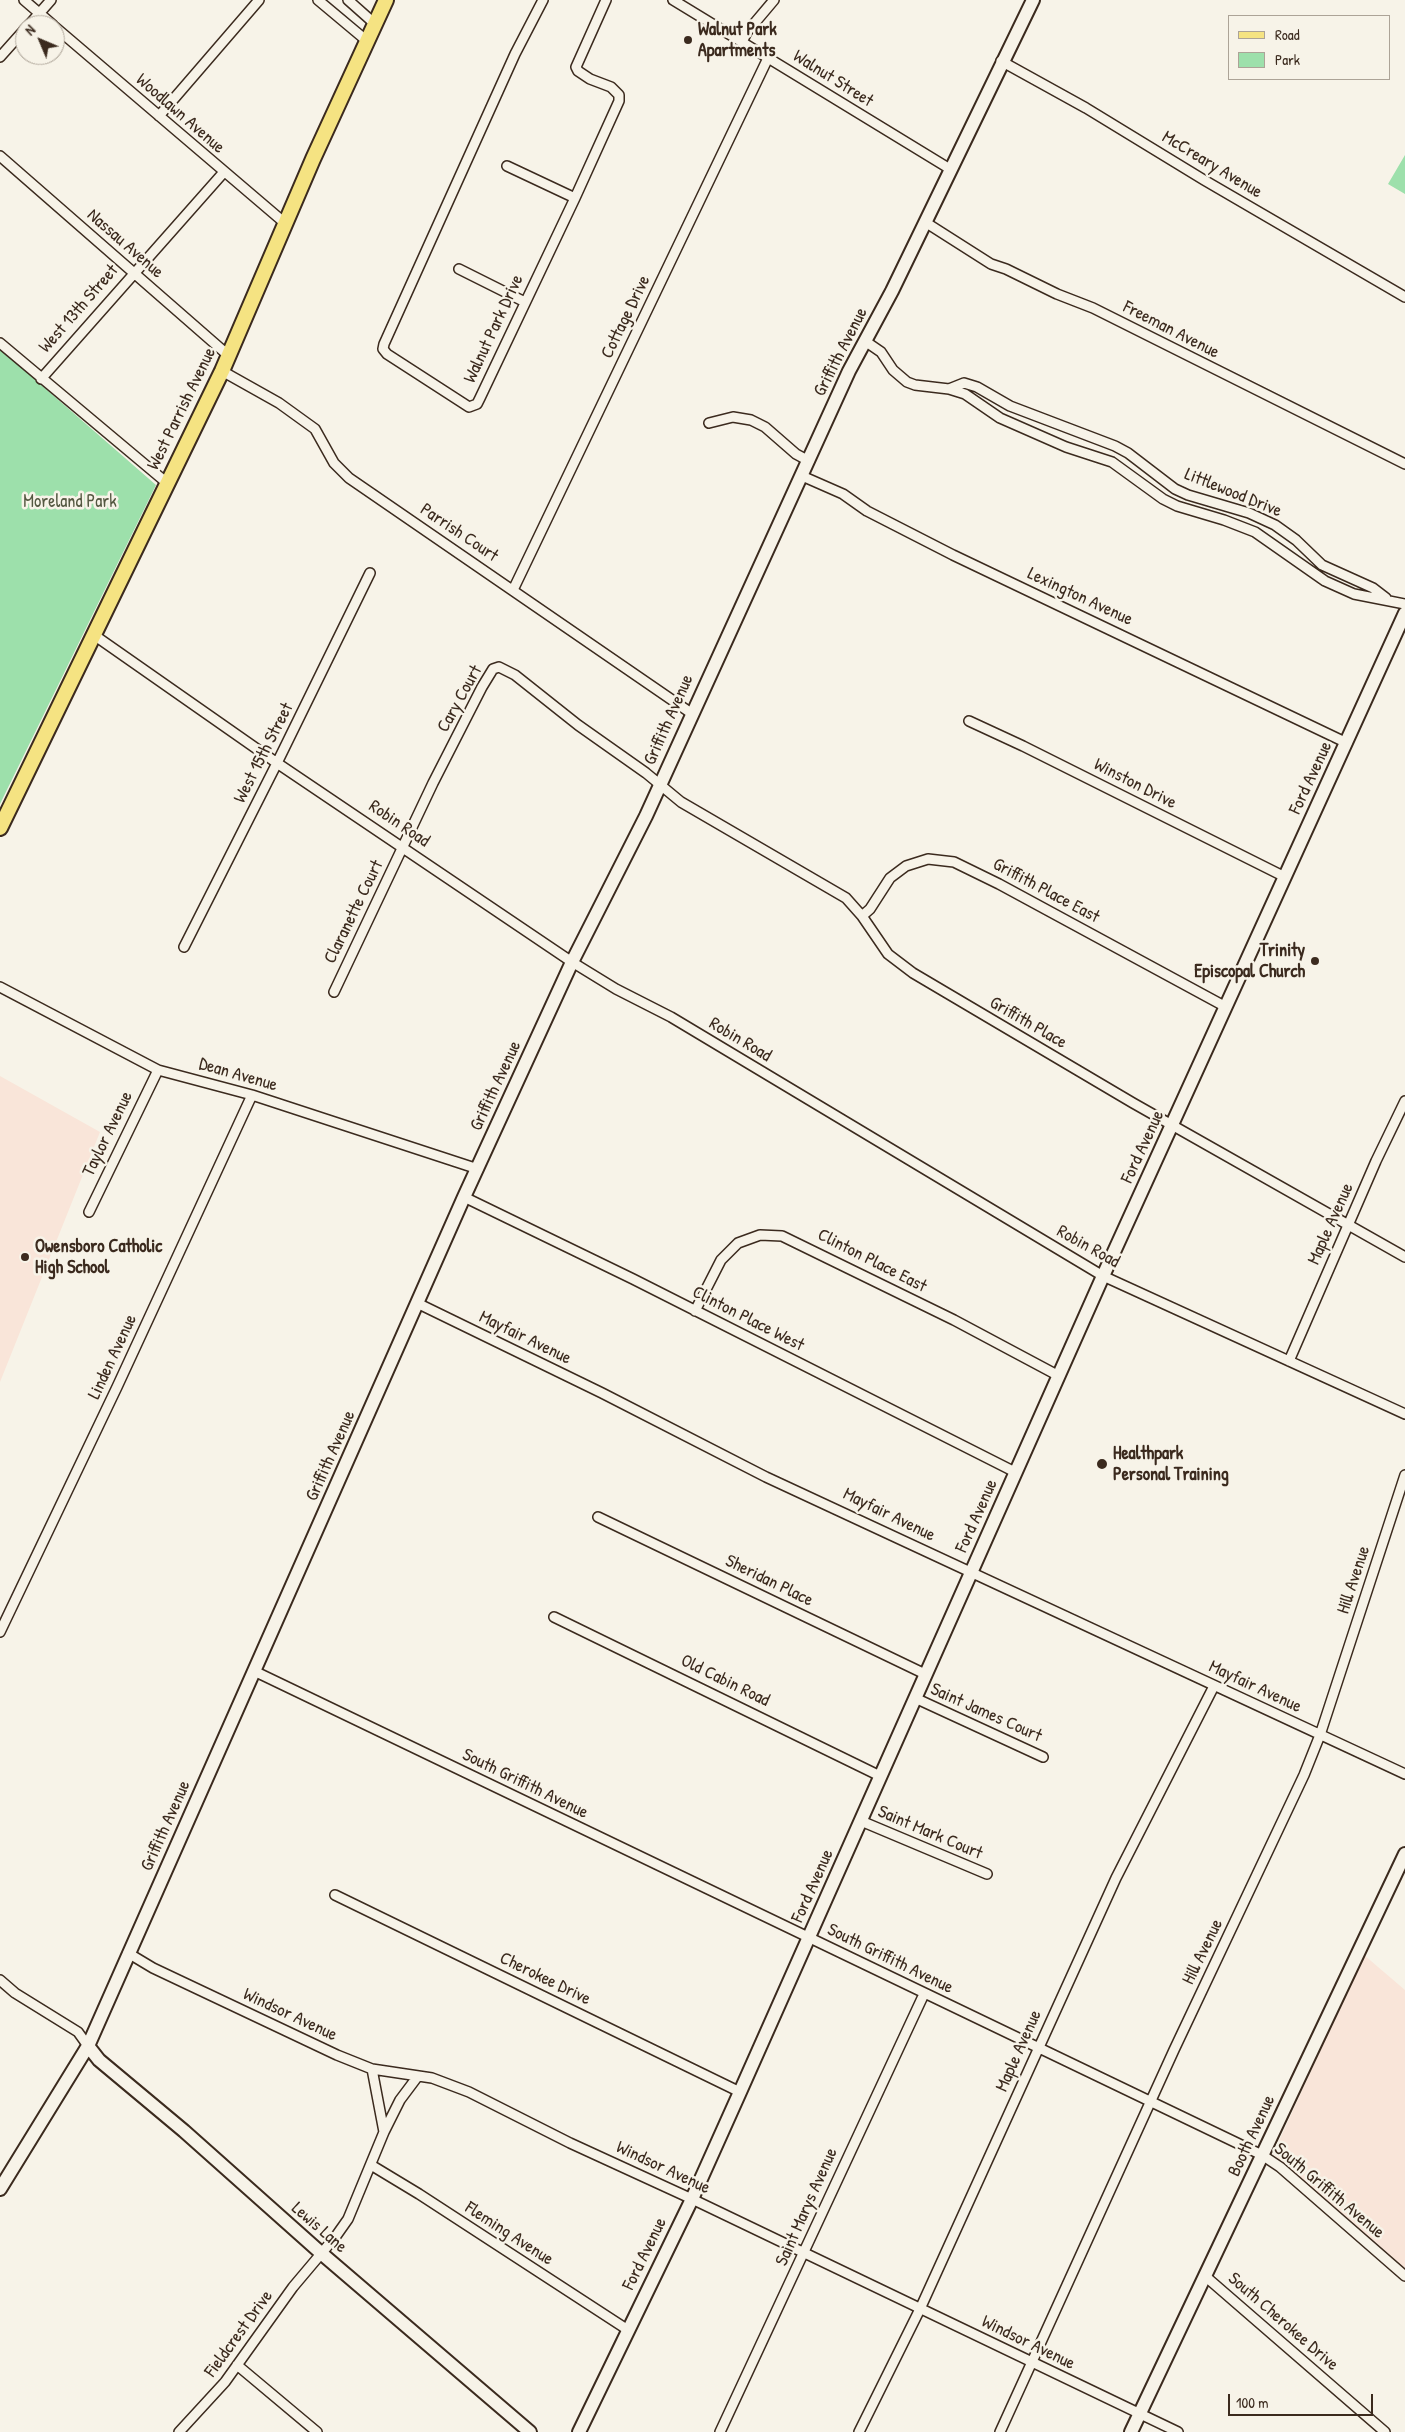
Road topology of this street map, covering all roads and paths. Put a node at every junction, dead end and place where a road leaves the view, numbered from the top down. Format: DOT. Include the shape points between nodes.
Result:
graph roads {
  1 [pos="24,0"];
  2 [pos="51,0"];
  3 [pos="259,0"];
  4 [pos="318,0"];
  5 [pos="348,0"];
  6 [pos="386,0"];
  7 [pos="543,0"];
  8 [pos="606,0"];
  9 [pos="673,0"];
  10 [pos="774,0"];
  11 [pos="1032,0"];
  12 [pos="40,13"];
  13 [pos="375,24"];
  14 [pos="65,36"];
  15 [pos="15,40"];
  16 [pos="367,41"];
  17 [pos="742,42"];
  18 [pos="0,57"];
  19 [pos="768,58"];
  20 [pos="1001,61"];
  21 [pos="158,116"];
  22 [pos="0,156"];
  23 [pos="507,166"];
  24 [pos="950,169"];
  25 [pos="224,172"];
  26 [pos="575,198"];
  27 [pos="925,222"];
  28 [pos="286,224"];
  29 [pos="459,269"];
  30 [pos="133,272"];
  31 [pos="1405,297"];
  32 [pos="525,302"];
  33 [pos="866,341"];
  34 [pos="0,343"];
  35 [pos="229,356"];
  36 [pos="222,371"];
  37 [pos="40,379"];
  38 [pos="949,389"];
  39 [pos="709,423"];
  40 [pos="809,461"];
  41 [pos="1405,464"];
  42 [pos="802,476"];
  43 [pos="167,483"];
  44 [pos="370,573"];
  45 [pos="513,590"];
  46 [pos="1388,600"];
  47 [pos="1405,604"];
  48 [pos="1405,613"];
  49 [pos="94,635"];
  50 [pos="691,713"];
  51 [pos="969,721"];
  52 [pos="1347,743"];
  53 [pos="277,763"];
  54 [pos="659,785"];
  55 [pos="1,825"];
  56 [pos="404,847"];
  57 [pos="1285,877"];
  58 [pos="862,916"];
  59 [pos="184,947"];
  60 [pos="572,962"];
  61 [pos="0,987"];
  62 [pos="334,992"];
  63 [pos="1226,1007"];
  64 [pos="158,1070"];
  65 [pos="252,1095"];
  66 [pos="1405,1101"];
  67 [pos="1173,1124"];
  68 [pos="478,1169"];
  69 [pos="464,1197"];
  70 [pos="89,1212"];
  71 [pos="1348,1224"];
  72 [pos="1405,1258"];
  73 [pos="1103,1276"];
  74 [pos="417,1303"];
  75 [pos="695,1311"];
  76 [pos="1289,1361"];
  77 [pos="1059,1376"];
  78 [pos="1405,1414"];
  79 [pos="1015,1472"];
  80 [pos="1405,1475"];
  81 [pos="598,1517"];
  82 [pos="971,1572"];
  83 [pos="554,1618"];
  84 [pos="0,1632"];
  85 [pos="254,1672"];
  86 [pos="925,1674"];
  87 [pos="1214,1686"];
  88 [pos="915,1698"];
  89 [pos="1320,1735"];
  90 [pos="1043,1757"];
  91 [pos="1405,1774"];
  92 [pos="880,1776"];
  93 [pos="861,1821"];
  94 [pos="1405,1854"];
  95 [pos="987,1874"];
  96 [pos="336,1895"];
  97 [pos="809,1938"];
  98 [pos="128,1953"];
  99 [pos="0,1980"];
  100 [pos="924,1994"];
  101 [pos="88,2046"];
  102 [pos="1038,2048"];
  103 [pos="372,2069"];
  104 [pos="418,2076"];
  105 [pos="740,2092"];
  106 [pos="1151,2102"];
  107 [pos="384,2132"];
  108 [pos="1262,2155"];
  109 [pos="371,2165"];
  110 [pos="0,2189"];
  111 [pos="692,2199"];
  112 [pos="321,2254"];
  113 [pos="804,2254"];
  114 [pos="1205,2276"];
  115 [pos="1405,2276"];
  116 [pos="920,2309"];
  117 [pos="628,2330"];
  118 [pos="1031,2363"];
  119 [pos="238,2365"];
  120 [pos="1140,2413"];
  121 [pos="179,2432"];
  122 [pos="317,2432"];
  123 [pos="530,2432"];
  124 [pos="579,2432"];
  125 [pos="720,2432"];
  126 [pos="859,2432"];
  127 [pos="1000,2432"];
  128 [pos="1131,2432"];
  129 [pos="1178,2432"];
  130 [pos="1385,2432"];
  1 -- 12 [label="street, Woodlawn Avenue"];
  2 -- 12 [label="street"];
  3 -- 21 [label="street"];
  4 -- 16 [label="street"];
  5 -- 13 [label="street"];
  6 -- 13 [label="main road, West Parrish Avenue"];
  7 -- 32 [label="street, Walnut Park Drive" via="515,54 383,348 394,360 473,407"];
  8 -- 26 [label="street, Walnut Park Drive" via="576,67 583,75 616,91 619,101"];
  9 -- 17 [label="street, Walnut Street"];
  10 -- 17 [label="street"];
  11 -- 20 [label="street, Griffith Avenue"];
  13 -- 16 [label="main road, West Parrish Avenue"];
  14 -- 21 [label="street, Woodlawn Avenue"];
  15 -- 18 [label="street"];
  16 -- 28 [label="main road, West Parrish Avenue"];
  17 -- 19 [label="street, Walnut Street"];
  19 -- 24 [label="street, Walnut Street"];
  19 -- 45 [label="street, Cottage Drive"];
  20 -- 24 [label="street, Griffith Avenue"];
  20 -- 31 [label="street, McCreary Avenue"];
  21 -- 25 [label="street, Woodlawn Avenue"];
  22 -- 30 [label="street, Nassau Avenue"];
  23 -- 26 [label="street"];
  24 -- 27 [label="street, Griffith Avenue"];
  25 -- 28 [label="street, Woodlawn Avenue"];
  25 -- 30 [label="street, West 13th Street"];
  26 -- 32 [label="street, Walnut Park Drive"];
  27 -- 33 [label="street, Griffith Avenue"];
  27 -- 41 [label="street, Freeman Avenue" via="990,264 1093,308"];
  28 -- 35 [label="main road, West Parrish Avenue"];
  29 -- 32 [label="street"];
  30 -- 35 [label="street, Nassau Avenue"];
  30 -- 37 [label="street, West 13th Street"];
  33 -- 38 [label="street, Littlewood Drive" via="881,352 893,370 907,382"];
  33 -- 40 [label="street, Griffith Avenue"];
  34 -- 37 [label="street"];
  35 -- 36 [label="main road, West Parrish Avenue"];
  36 -- 43 [label="main road, West Parrish Avenue"];
  36 -- 45 [label="street, Parrish Court" via="308,423 334,463 350,478"];
  37 -- 43 [label="street"];
  38 -- 46 [label="street, Littlewood Drive" via="965,394 1000,418 1066,447 1112,462 1177,506 1255,532 1325,581 1354,594"];
  38 -- 46 [label="street, Littlewood Drive" via="964,384 976,387 1010,406 1115,446 1175,489 1275,525 1322,565 1373,588"];
  39 -- 40 [label="street" via="732,417 751,420"];
  40 -- 42 [label="street, Griffith Avenue"];
  42 -- 50 [label="street, Griffith Avenue"];
  42 -- 52 [label="street, Lexington Avenue" via="843,494 867,511 953,555"];
  43 -- 49 [label="main road, West Parrish Avenue"];
  44 -- 53 [label="street, West 15th Street"];
  45 -- 50 [label="street, Parrish Court"];
  46 -- 47 [label="street, Littlewood Drive"];
  48 -- 52 [label="street, Ford Avenue"];
  49 -- 53 [label="street, Robin Road"];
  49 -- 55 [label="main road, West Parrish Avenue"];
  50 -- 54 [label="street, Griffith Avenue"];
  51 -- 57 [label="street, Winston Drive"];
  52 -- 57 [label="street, Ford Avenue"];
  53 -- 56 [label="street, Robin Road"];
  53 -- 59 [label="street, West 15th Street"];
  54 -- 56 [label="street, Cary Court" via="515,675 496,667 482,687"];
  54 -- 58 [label="street, Griffith Place" via="681,802 846,898"];
  54 -- 60 [label="street, Griffith Avenue"];
  56 -- 60 [label="street, Robin Road"];
  56 -- 62 [label="street, Claranette Court"];
  57 -- 63 [label="street, Ford Avenue"];
  58 -- 63 [label="street, Griffith Place East" via="890,878 906,866 928,859 954,862"];
  58 -- 67 [label="street, Griffith Place" via="888,954 913,974"];
  60 -- 68 [label="street, Griffith Avenue"];
  60 -- 73 [label="street, Robin Road" via="671,1017"];
  61 -- 64 [label="street, Dean Avenue"];
  63 -- 67 [label="street, Ford Avenue"];
  64 -- 65 [label="street, Dean Avenue"];
  64 -- 70 [label="street, Taylor Avenue"];
  65 -- 68 [label="street, Dean Avenue"];
  65 -- 84 [label="street, Linden Avenue" via="122,1378"];
  66 -- 71 [label="street, Maple Avenue"];
  67 -- 71 [label="street, Griffith Place"];
  67 -- 73 [label="street, Ford Avenue"];
  68 -- 69 [label="street, Griffith Avenue"];
  69 -- 74 [label="street, Griffith Avenue"];
  69 -- 75 [label="street, Clinton Place West"];
  71 -- 72 [label="street, Griffith Place"];
  71 -- 76 [label="street, Maple Avenue"];
  73 -- 76 [label="street, Robin Road"];
  73 -- 77 [label="street, Ford Avenue"];
  74 -- 82 [label="street, Mayfair Avenue" via="766,1476"];
  74 -- 85 [label="street, Griffith Avenue"];
  75 -- 77 [label="street, Clinton Place East" via="721,1260 738,1243 760,1234 782,1236 954,1320"];
  75 -- 79 [label="street, Clinton Place West"];
  76 -- 78 [label="street, Robin Road"];
  77 -- 79 [label="street, Ford Avenue"];
  79 -- 82 [label="street, Ford Avenue"];
  80 -- 89 [label="street, Hill Avenue"];
  81 -- 86 [label="street, Sheridan Place"];
  82 -- 86 [label="street, Ford Avenue"];
  82 -- 87 [label="street, Mayfair Avenue"];
  83 -- 92 [label="street, Old Cabin Road"];
  85 -- 97 [label="street, South Griffith Avenue"];
  85 -- 98 [label="street, Griffith Avenue"];
  86 -- 88 [label="street, Ford Avenue"];
  87 -- 89 [label="street, Mayfair Avenue"];
  87 -- 102 [label="street, Maple Avenue" via="1116,1878"];
  88 -- 90 [label="street, Saint James Court"];
  88 -- 92 [label="street, Ford Avenue"];
  89 -- 91 [label="street, Mayfair Avenue"];
  89 -- 106 [label="street, Hill Avenue"];
  92 -- 93 [label="street, Ford Avenue"];
  93 -- 95 [label="street, Saint Mark Court"];
  93 -- 97 [label="street, Ford Avenue"];
  94 -- 108 [label="street, Booth Avenue"];
  96 -- 105 [label="street, Cherokee Drive"];
  97 -- 100 [label="street, South Griffith Avenue"];
  97 -- 105 [label="street, Ford Avenue"];
  98 -- 101 [label="street, Griffith Avenue"];
  98 -- 103 [label="street, Windsor Avenue" via="224,2003"];
  99 -- 101 [label="street" via="78,2032"];
  100 -- 102 [label="street, South Griffith Avenue"];
  100 -- 113 [label="street, Saint Marys Avenue"];
  101 -- 110 [label="street, Griffith Avenue"];
  101 -- 112 [label="street, Lewis Lane" via="99,2060"];
  102 -- 106 [label="street, South Griffith Avenue"];
  102 -- 116 [label="street, Maple Avenue"];
  103 -- 104 [label="street, Windsor Avenue"];
  103 -- 107 [label="street"];
  104 -- 107 [label="street, Fieldcrest Drive" via="400,2100"];
  104 -- 111 [label="street, Windsor Avenue" via="469,2092"];
  105 -- 111 [label="street, Ford Avenue"];
  106 -- 108 [label="street, South Griffith Avenue"];
  106 -- 118 [label="street, Hill Avenue"];
  107 -- 109 [label="street, Fieldcrest Drive"];
  108 -- 114 [label="street, Booth Avenue"];
  108 -- 115 [label="street, South Griffith Avenue"];
  109 -- 112 [label="street, Fieldcrest Drive" via="348,2218"];
  109 -- 117 [label="street, Fleming Avenue"];
  111 -- 113 [label="street, Windsor Avenue"];
  111 -- 117 [label="street, Ford Avenue"];
  112 -- 119 [label="street, Fieldcrest Drive" via="293,2287"];
  112 -- 123 [label="street, Lewis Lane"];
  113 -- 116 [label="street, Windsor Avenue"];
  113 -- 125 [label="street, Saint Marys Avenue"];
  114 -- 120 [label="street, Booth Avenue"];
  114 -- 130 [label="street, South Cherokee Drive"];
  116 -- 118 [label="street, Windsor Avenue"];
  116 -- 126 [label="street, Maple Avenue"];
  117 -- 124 [label="street, Ford Avenue"];
  118 -- 120 [label="street, Windsor Avenue"];
  118 -- 127 [label="street, Hill Avenue"];
  119 -- 121 [label="street, Fieldcrest Drive"];
  119 -- 122 [label="street"];
  120 -- 128 [label="street, Booth Avenue"];
  120 -- 129 [label="street, Windsor Avenue"];
}
